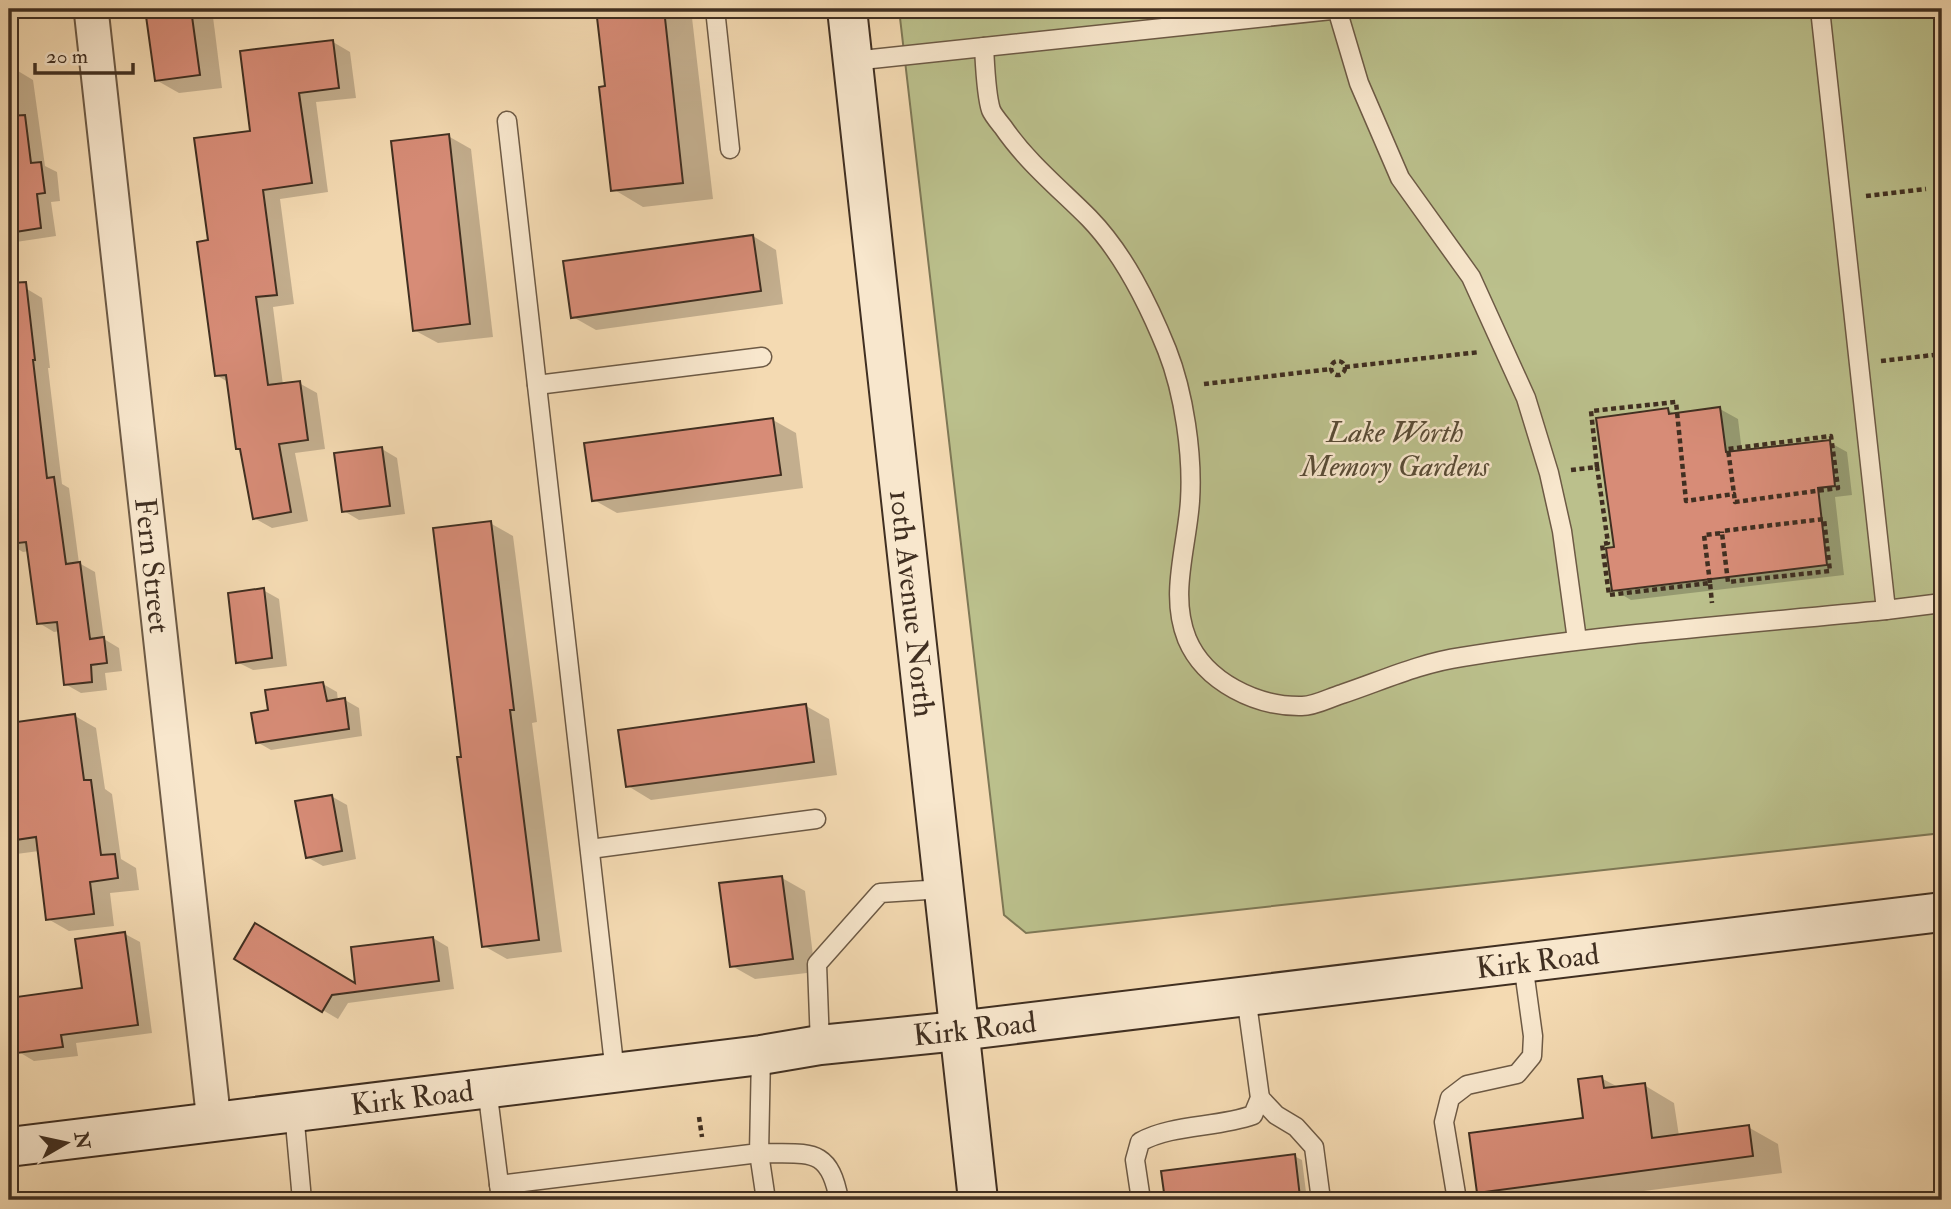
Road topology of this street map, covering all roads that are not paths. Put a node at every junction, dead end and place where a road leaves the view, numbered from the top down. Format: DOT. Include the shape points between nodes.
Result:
graph roads {
  1 [pos="91,9"];
  2 [pos="715,9"];
  3 [pos="847,9"];
  4 [pos="1339,9"];
  5 [pos="1820,9"];
  6 [pos="984,47"];
  7 [pos="853,61"];
  8 [pos="507,121"];
  9 [pos="730,149"];
  10 [pos="762,357"];
  11 [pos="537,384"];
  12 [pos="1942,603"];
  13 [pos="1886,610"];
  14 [pos="1577,640"];
  15 [pos="816,819"];
  16 [pos="590,849"];
  17 [pos="943,889"];
  18 [pos="1942,912"];
  19 [pos="1522,963"];
  20 [pos="1246,996"];
  21 [pos="958,1031"];
  22 [pos="820,1045"];
  23 [pos="761,1055"];
  24 [pos="615,1073"];
  25 [pos="487,1088"];
  26 [pos="1260,1098"];
  27 [pos="294,1112"];
  28 [pos="214,1122"];
  29 [pos="9,1147"];
  30 [pos="760,1153"];
  31 [pos="500,1193"];
  32 [pos="302,1200"];
  33 [pos="766,1200"];
  34 [pos="839,1200"];
  35 [pos="978,1200"];
  36 [pos="1140,1200"];
  37 [pos="1321,1200"];
  38 [pos="1457,1200"];
  1 -- 28 [label="street, Fern Street"];
  2 -- 9 [label="lane"];
  3 -- 7 [label="street, 10th Avenue North"];
  4 -- 6 [label="lane"];
  4 -- 14 [label="lane" via="1359,83 1400,178 1471,277 1526,398 1562,531"];
  5 -- 13 [label="lane"];
  6 -- 7 [label="lane"];
  6 -- 14 [label="lane" via="991,110 1020,151 1112,245 1156,322 1171,360 1189,454 1190,500 1179,612 1202,665 1253,698 1305,706 1416,667"];
  7 -- 17 [label="street, 10th Avenue North"];
  8 -- 11 [label="lane"];
  10 -- 11 [label="lane"];
  11 -- 16 [label="lane"];
  12 -- 13 [label="lane"];
  13 -- 14 [label="lane"];
  15 -- 16 [label="lane"];
  16 -- 24 [label="lane"];
  17 -- 21 [label="street, 10th Avenue North"];
  17 -- 22 [label="lane" via="880,893 817,964"];
  18 -- 19 [label="street, Kirk Road"];
  19 -- 20 [label="street, Kirk Road"];
  19 -- 38 [label="lane" via="1534,1035 1532,1056 1517,1074 1467,1084 1450,1098 1444,1122"];
  20 -- 21 [label="street, Kirk Road"];
  20 -- 26 [label="lane"];
  21 -- 22 [label="street, Kirk Road"];
  21 -- 35 [label="street, 10th Avenue North"];
  22 -- 23 [label="street, Kirk Road"];
  23 -- 24 [label="street, Kirk Road"];
  23 -- 30 [label="lane"];
  24 -- 25 [label="street, Kirk Road"];
  25 -- 27 [label="street, Kirk Road"];
  25 -- 31 [label="lane"];
  26 -- 36 [label="lane" via="1252,1115 1231,1123 1154,1134 1140,1142 1135,1160"];
  26 -- 37 [label="lane" via="1314,1147"];
  27 -- 28 [label="street, Kirk Road"];
  27 -- 32 [label="lane"];
  28 -- 29 [label="street, Kirk Road"];
  30 -- 31 [label="lane"];
  30 -- 33 [label="lane"];
  30 -- 34 [label="lane" via="814,1155 834,1175"];
}
